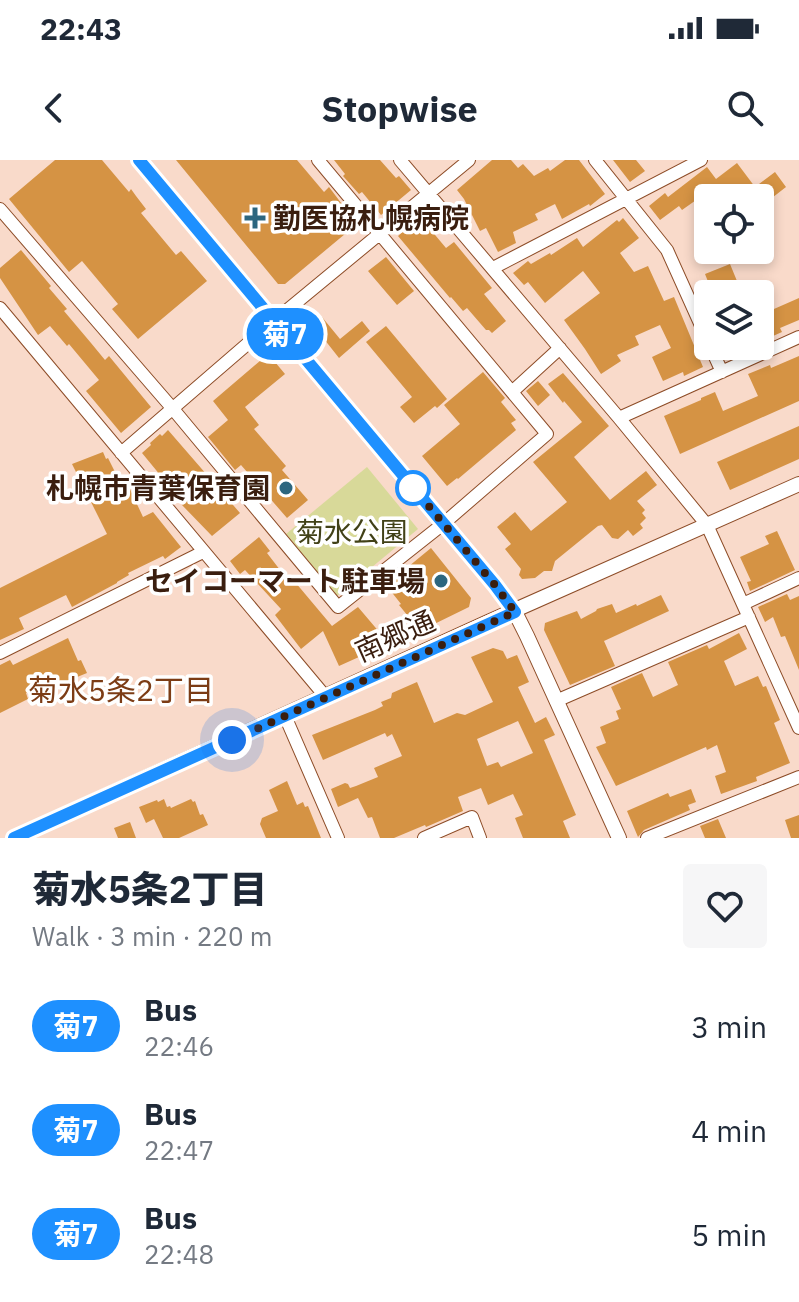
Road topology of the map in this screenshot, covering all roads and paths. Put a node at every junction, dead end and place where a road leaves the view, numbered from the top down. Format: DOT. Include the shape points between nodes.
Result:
graph roads {
  1 [pos="139,160"];
  2 [pos="318,160"];
  3 [pos="400,160"];
  4 [pos="469,160"];
  5 [pos="595,160"];
  6 [pos="701,160"];
  7 [pos="428,194"];
  8 [pos="627,199"];
  9 [pos="0,209"];
  10 [pos="380,234"];
  11 [pos="493,268"];
  12 [pos="0,308"];
  13 [pos="694,310"];
  14 [pos="274,321"];
  15 [pos="799,337"];
  16 [pos="560,348"];
  17 [pos="716,360"];
  18 [pos="722,372"];
  19 [pos="513,391"];
  20 [pos="173,409"];
  21 [pos="619,418"];
  22 [pos="121,453"];
  23 [pos="799,484"];
  24 [pos="443,524"];
  25 [pos="707,525"];
  26 [pos="203,552"];
  27 [pos="799,578"];
  28 [pos="743,604"];
  29 [pos="515,612"];
  30 [pos="749,617"];
  31 [pos="0,653"];
  32 [pos="325,696"];
  33 [pos="556,701"];
  34 [pos="285,716"];
  35 [pos="799,728"];
  36 [pos="799,777"];
  37 [pos="42,832"];
  38 [pos="14,838"];
  39 [pos="338,838"];
  40 [pos="424,838"];
  41 [pos="480,838"];
  42 [pos="619,838"];
  43 [pos="647,838"];
  1 -- 14 [label="street"];
  2 -- 10 [label="street"];
  3 -- 7 [label="street"];
  4 -- 7 [label="street"];
  5 -- 8 [label="street"];
  6 -- 8 [label="street"];
  7 -- 10 [label="street"];
  7 -- 11 [label="street"];
  8 -- 11 [label="street"];
  8 -- 13 [label="street" via="667,250"];
  9 -- 20 [label="street"];
  10 -- 14 [label="street"];
  10 -- 19 [label="street"];
  11 -- 16 [label="street"];
  12 -- 22 [label="street"];
  14 -- 20 [label="street"];
  14 -- 24 [label="street"];
  15 -- 18 [label="street"];
  16 -- 19 [label="street"];
  16 -- 21 [label="street"];
  17 -- 18 [label="street"];
  18 -- 21 [label="street"];
  19 -- 24 [label="street" via="547,434"];
  20 -- 22 [label="street"];
  20 -- 24 [label="street" via="338,607"];
  21 -- 25 [label="street"];
  22 -- 26 [label="street"];
  23 -- 25 [label="street, 南郷通"];
  24 -- 29 [label="street"];
  25 -- 28 [label="street"];
  25 -- 29 [label="street, 南郷通"];
  26 -- 31 [label="street"];
  26 -- 32 [label="street"];
  27 -- 28 [label="street"];
  28 -- 30 [label="street"];
  29 -- 32 [label="street, 南郷通"];
  29 -- 33 [label="street"];
  30 -- 33 [label="street"];
  30 -- 35 [label="street"];
  32 -- 34 [label="street, 南郷通"];
  33 -- 42 [label="street"];
  34 -- 37 [label="street, 南郷通"];
  34 -- 39 [label="street"];
  36 -- 43 [label="street"];
  37 -- 38 [label="street, 南郷通"];
  40 -- 41 [label="street" via="472,817"];
}
